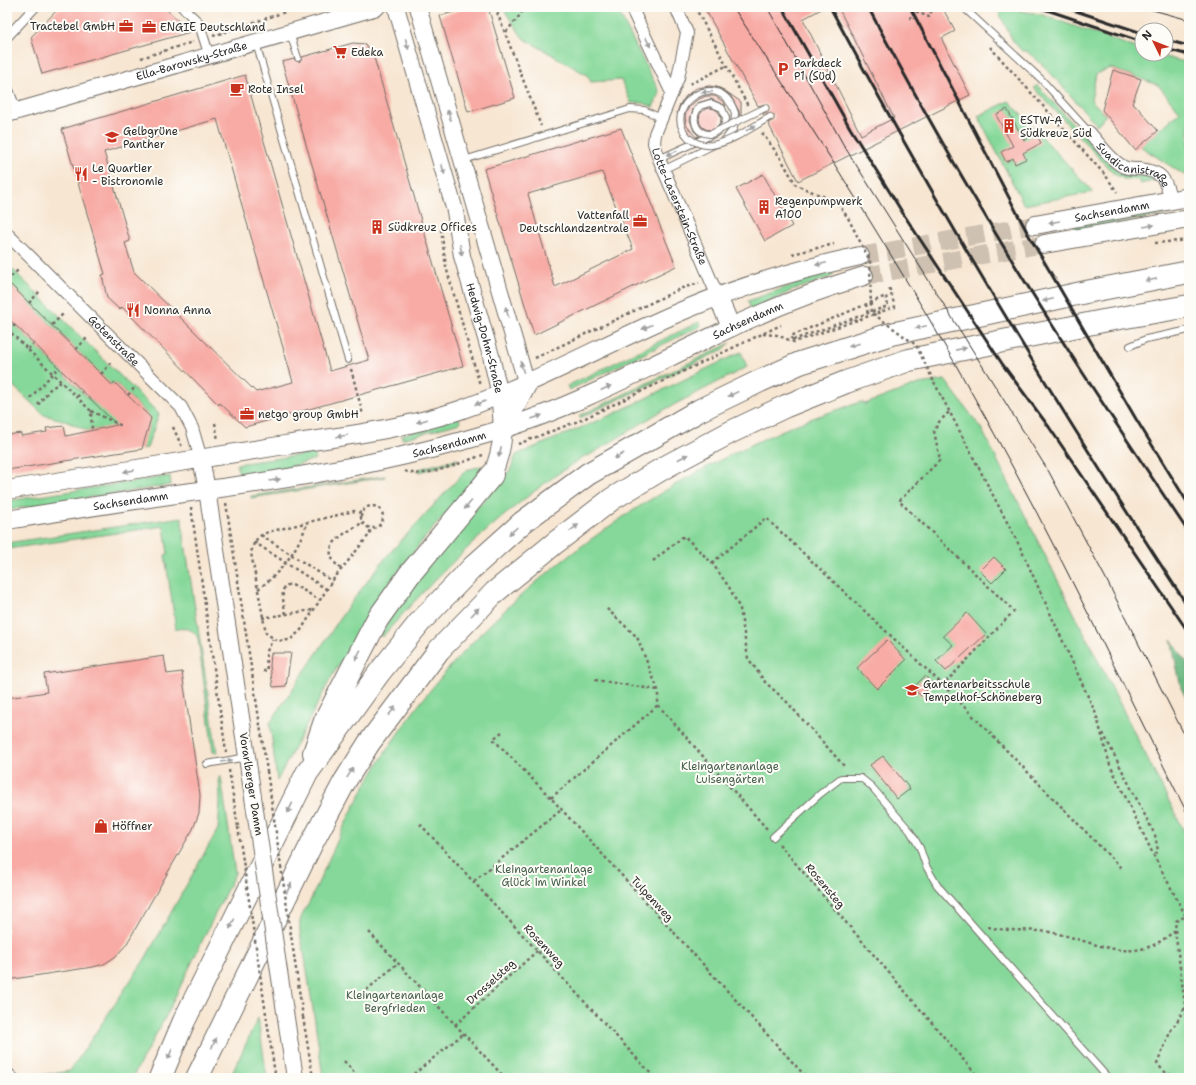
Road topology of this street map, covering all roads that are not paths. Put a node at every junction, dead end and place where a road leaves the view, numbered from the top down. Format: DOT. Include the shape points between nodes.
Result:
graph roads {
  1 [pos="35,7"];
  2 [pos="182,7"];
  3 [pos="377,7"];
  4 [pos="396,7"];
  5 [pos="418,7"];
  6 [pos="631,7"];
  7 [pos="676,7"];
  8 [pos="963,7"];
  9 [pos="290,31"];
  10 [pos="7,37"];
  11 [pos="255,41"];
  12 [pos="209,55"];
  13 [pos="298,58"];
  14 [pos="7,86"];
  15 [pos="672,93"];
  16 [pos="765,108"];
  17 [pos="12,113"];
  18 [pos="770,117"];
  19 [pos="661,118"];
  20 [pos="1089,132"];
  21 [pos="462,160"];
  22 [pos="661,165"];
  23 [pos="1189,197"];
  24 [pos="1171,201"];
  25 [pos="1189,219"];
  26 [pos="1035,225"];
  27 [pos="7,234"];
  28 [pos="1044,244"];
  29 [pos="860,256"];
  30 [pos="1189,272"];
  31 [pos="864,276"];
  32 [pos="718,297"];
  33 [pos="1189,306"];
  34 [pos="731,327"];
  35 [pos="1189,330"];
  36 [pos="1130,346"];
  37 [pos="348,360"];
  38 [pos="527,384"];
  39 [pos="500,395"];
  40 [pos="504,429"];
  41 [pos="200,459"];
  42 [pos="492,475"];
  43 [pos="7,490"];
  44 [pos="207,490"];
  45 [pos="7,520"];
  46 [pos="247,757"];
  47 [pos="207,764"];
  48 [pos="307,773"];
  49 [pos="773,837"];
  50 [pos="7,1069"];
  51 [pos="16,1078"];
  52 [pos="160,1078"];
  53 [pos="197,1078"];
  54 [pos="295,1078"];
  55 [pos="1108,1078"];
  1 -- 10 [label="street"];
  2 -- 12 [label="street" via="199,23"];
  3 -- 9 [label="street, Ella-Barowsky-Straße"];
  4 -- 39 [label="street, Hedwig-Dohm-Straße, one-way" via="456,211 462,256"];
  21 -- 5 [label="street, one-way"];
  6 -- 15 [label="street, one-way"];
  7 -- 15 [label="street, Lotte-Laserstein-Straße" via="687,33 678,78"];
  8 -- 20 [label="lane" via="1041,79"];
  9 -- 11 [label="street, Ella-Barowsky-Straße"];
  9 -- 13 [label="lane"];
  11 -- 12 [label="street, Ella-Barowsky-Straße"];
  11 -- 37 [label="lane"];
  12 -- 17 [label="street, Ella-Barowsky-Straße"];
  14 -- 17 [label="street"];
  15 -- 19 [label="street, Lotte-Laserstein-Straße"];
  16 -- 22 [label="lane, one-way, bridge" via="712,134 705,134 695,124 694,118 700,106 710,103 722,108 726,118 723,127 718,132"];
  22 -- 18 [label="lane, one-way, bridge" via="727,138 734,128 735,113 732,105 725,97 712,91 703,92 686,103 681,122 685,133 702,145 710,146 736,136"];
  19 -- 21 [label="lane" via="644,110 630,110"];
  19 -- 22 [label="street, Lotte-Laserstein-Straße" via="654,143"];
  20 -- 24 [label="street, Suadicanistraße" via="1121,165 1159,174 1165,180"];
  38 -- 21 [label="street, one-way"];
  22 -- 32 [label="street, Lotte-Laserstein-Straße"];
  23 -- 24 [label="main road, Sachsendamm"];
  24 -- 26 [label="main road, Sachsendamm, one-way"];
  28 -- 25 [label="main road, Sachsendamm, one-way"];
  27 -- 41 [label="street, Gotenstraße" via="181,407 192,428"];
  29 -- 32 [label="main road, one-way" via="793,271"];
  30 -- 48 [label="highway, one-way" via="891,334 800,363 700,410 588,474 523,522 473,567 401,644"];
  31 -- 34 [label="main road, Sachsendamm" via="813,293"];
  32 -- 34 [label="main road"];
  32 -- 38 [label="main road, one-way" via="682,311"];
  53 -- 33 [label="highway, one-way" via="312,843 369,742 439,650 495,592 555,543 612,499 667,466 786,406 846,382 909,360"];
  40 -- 34 [label="main road, Sachsendamm, one-way" via="574,403"];
  35 -- 36 [label="lane" via="1146,339"];
  38 -- 39 [label="main road"];
  38 -- 40 [label="main road, Hedwig-Dohm-Straße"];
  39 -- 40 [label="main road, Hedwig-Dohm-Straße"];
  39 -- 41 [label="main road, one-way" via="414,423"];
  40 -- 42 [label="main road, one-way" via="499,457"];
  44 -- 40 [label="main road, Sachsendamm, one-way" via="309,475 390,459"];
  41 -- 43 [label="main road, one-way"];
  41 -- 44 [label="street, Vorarlberger Damm"];
  42 -- 48 [label="highway, one-way" via="409,575 377,620 325,721"];
  44 -- 45 [label="main road, Sachsendamm"];
  44 -- 46 [label="street, Vorarlberger Damm"];
  47 -- 46 [label="lane, one-way"];
  46 -- 54 [label="street, Vorarlberger Damm, bridge"];
  48 -- 52 [label="highway, one-way" via="188,1014"];
  49 -- 55 [label="lane" via="840,778 861,778 910,831 937,885"];
  50 -- 51 [label="lane"];
}
